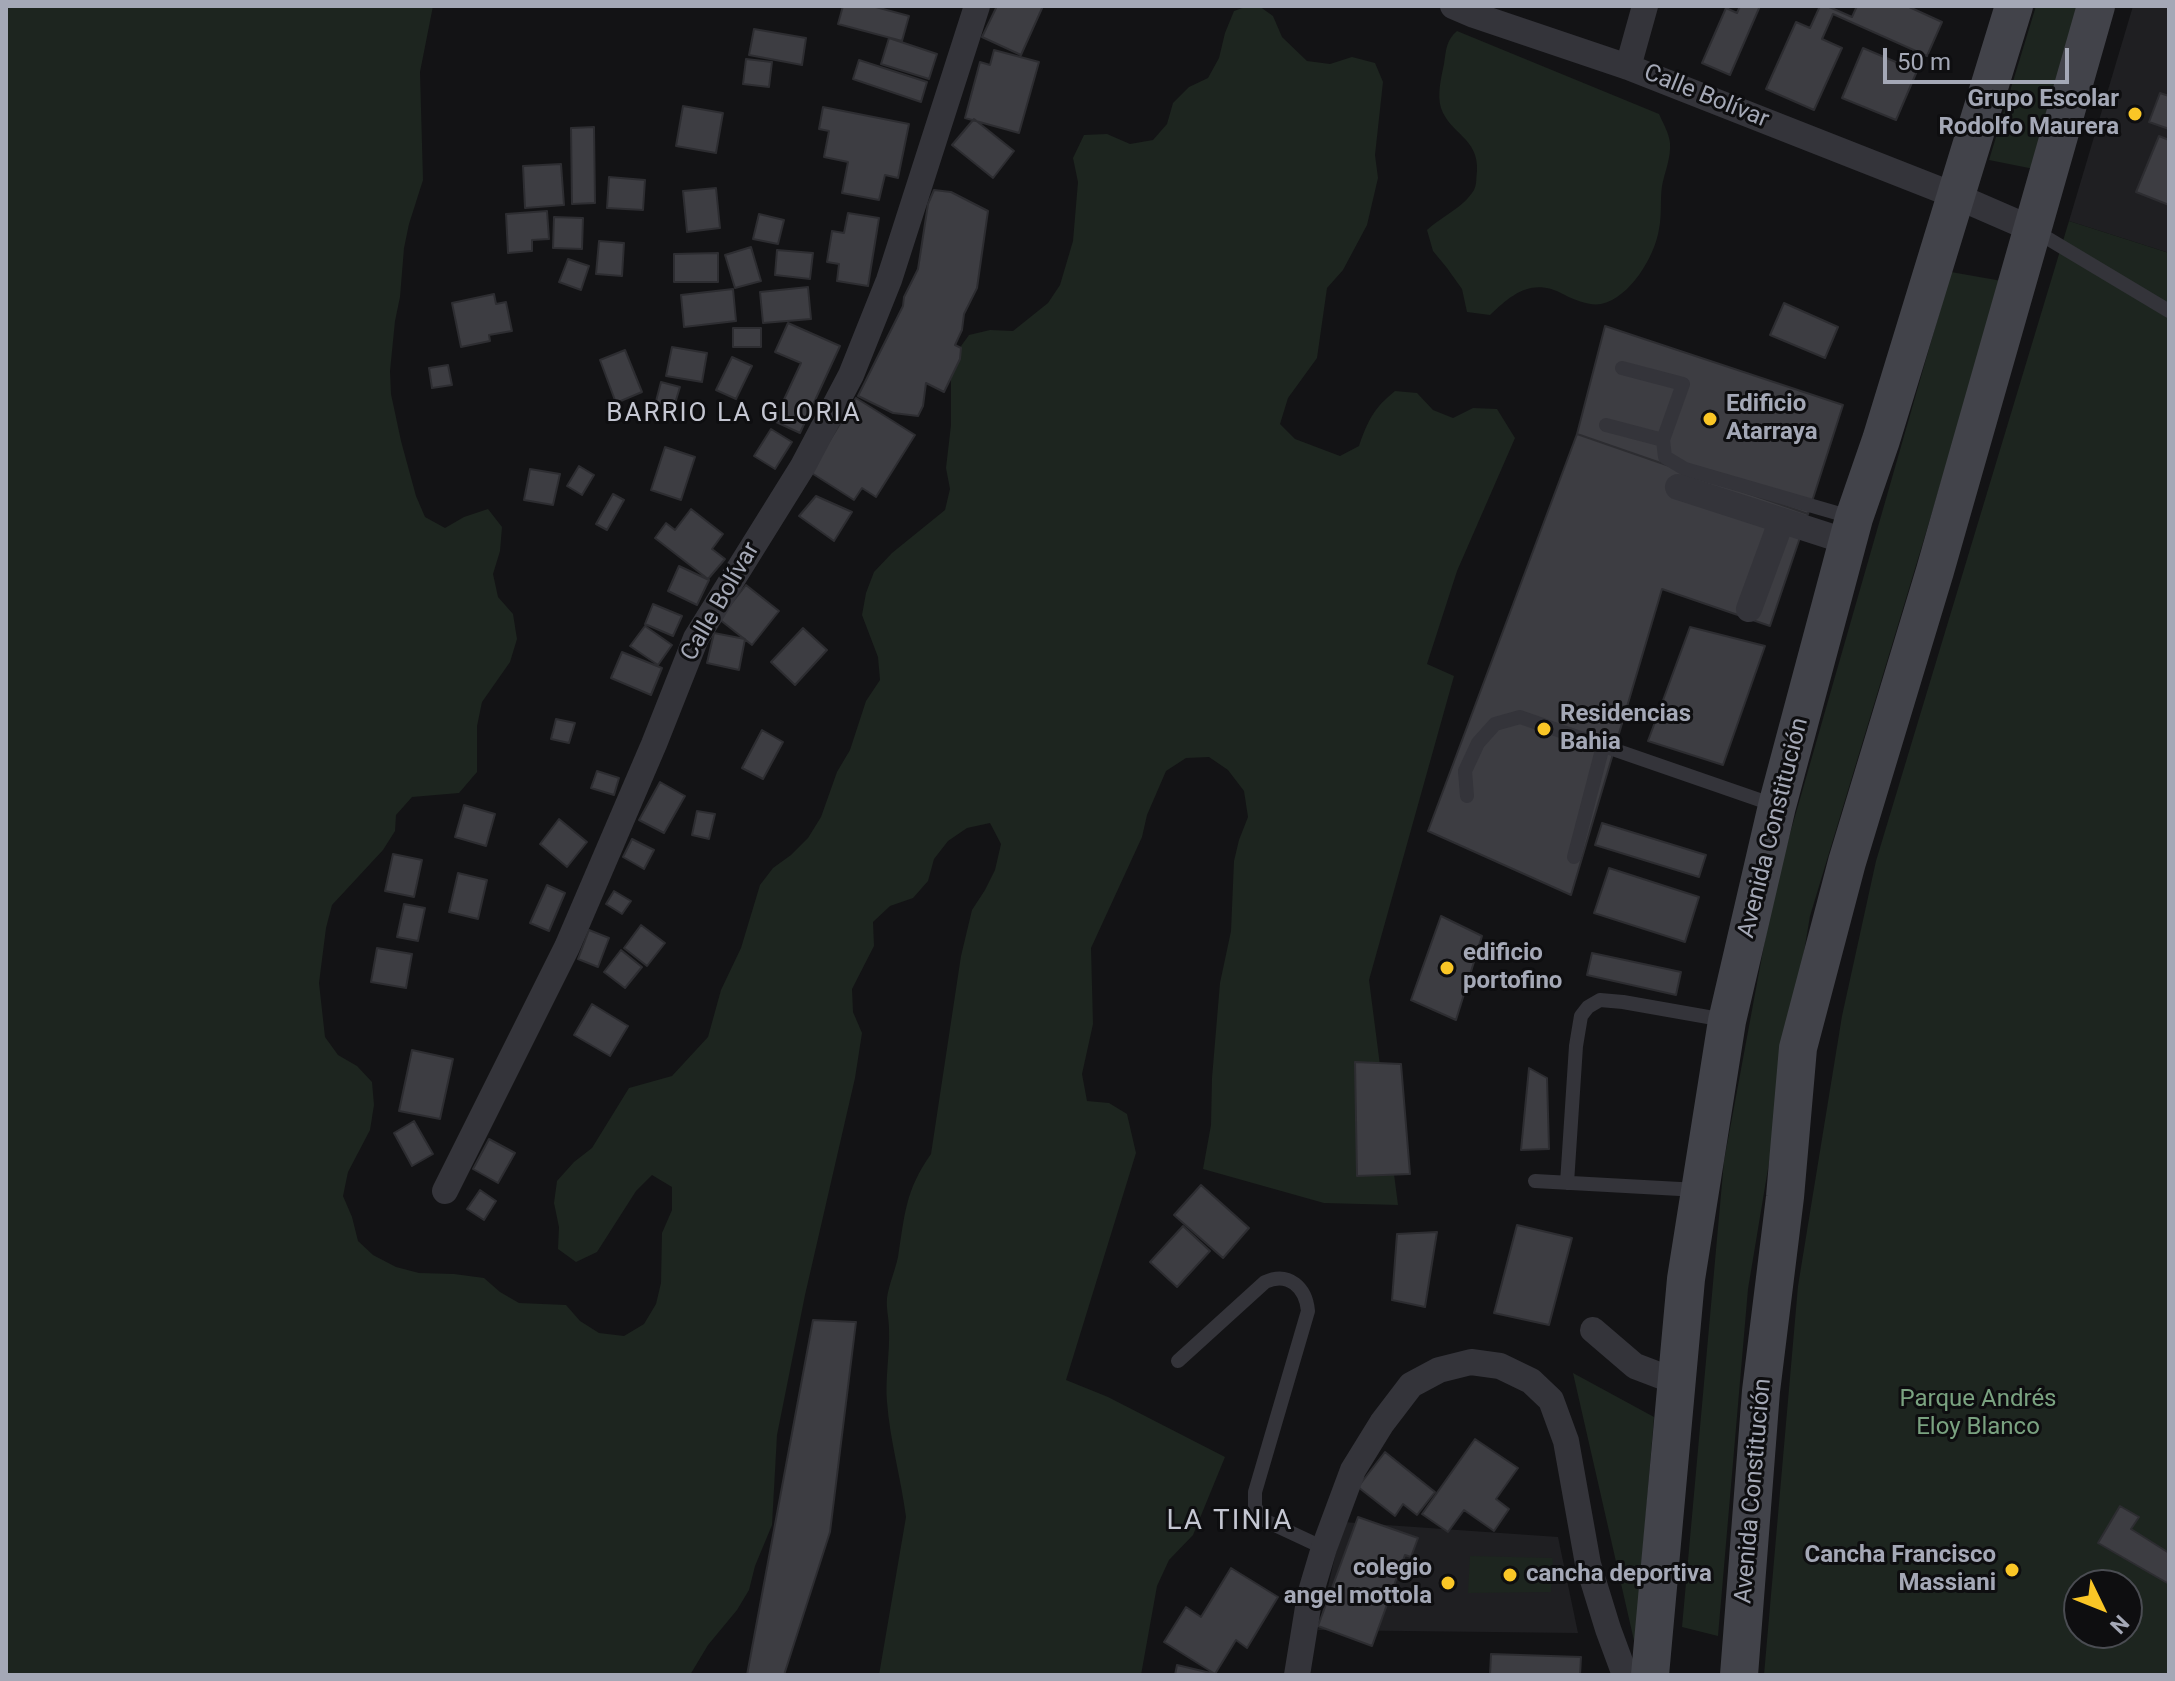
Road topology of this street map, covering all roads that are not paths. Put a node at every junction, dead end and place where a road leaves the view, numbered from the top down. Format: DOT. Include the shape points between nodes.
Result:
graph roads {
  1 [pos="977,6"];
  2 [pos="1453,6"];
  3 [pos="1645,6"];
  4 [pos="2014,6"];
  5 [pos="2096,6"];
  6 [pos="1628,67"];
  7 [pos="1956,196"];
  8 [pos="2032,229"];
  9 [pos="2169,311"];
  10 [pos="1622,368"];
  11 [pos="1606,425"];
  12 [pos="1663,440"];
  13 [pos="1678,487"];
  14 [pos="1781,522"];
  15 [pos="1851,530"];
  16 [pos="1749,609"];
  17 [pos="1603,746"];
  18 [pos="1467,796"];
  19 [pos="1777,806"];
  20 [pos="1574,857"];
  21 [pos="1727,1021"];
  22 [pos="1535,1181"];
  23 [pos="1567,1183"];
  24 [pos="1699,1190"];
  25 [pos="445,1191"];
  26 [pos="1593,1330"];
  27 [pos="1178,1361"];
  28 [pos="1677,1382"];
  29 [pos="1324,1548"];
  30 [pos="1297,1675"];
  31 [pos="1625,1675"];
  32 [pos="1650,1675"];
  33 [pos="1739,1675"];
  1 -- 25 [label="street, Calle Bolívar" via="889,280 851,375 803,466 696,638 567,947"];
  2 -- 6 [label="street, Calle Bolívar"];
  3 -- 6 [label="street"];
  4 -- 7 [label="main road, Avenida Constitución"];
  5 -- 8 [label="main road, Avenida Constitución"];
  6 -- 7 [label="street, Calle Bolívar"];
  7 -- 8 [label="street, Calle Bolívar"];
  7 -- 15 [label="main road, Avenida Constitución"];
  8 -- 9 [label="lane"];
  8 -- 33 [label="main road, Avenida Constitución" via="1798,1048 1761,1391"];
  10 -- 12 [label="lane" via="1683,384"];
  11 -- 12 [label="lane"];
  12 -- 15 [label="lane" via="1665,457 1685,469"];
  13 -- 14 [label="street"];
  14 -- 15 [label="street"];
  14 -- 16 [label="street"];
  15 -- 19 [label="main road, Avenida Constitución"];
  17 -- 18 [label="lane" via="1520,717 1495,724 1478,743 1465,771"];
  17 -- 19 [label="lane"];
  17 -- 20 [label="lane"];
  19 -- 21 [label="main road, Avenida Constitución"];
  21 -- 23 [label="lane" via="1623,1002 1600,1000 1588,1007 1581,1016 1576,1046"];
  21 -- 24 [label="main road, Avenida Constitución"];
  22 -- 23 [label="lane"];
  23 -- 24 [label="lane"];
  24 -- 28 [label="main road, Avenida Constitución"];
  26 -- 28 [label="street" via="1635,1366"];
  27 -- 29 [label="lane" via="1265,1282 1284,1279 1298,1286 1308,1311 1255,1507 1264,1520"];
  28 -- 32 [label="main road, Avenida Constitución"];
  29 -- 30 [label="street"];
  29 -- 31 [label="street" via="1353,1470 1411,1385 1471,1362 1500,1366 1531,1381 1551,1400 1566,1441 1588,1564"];
}
